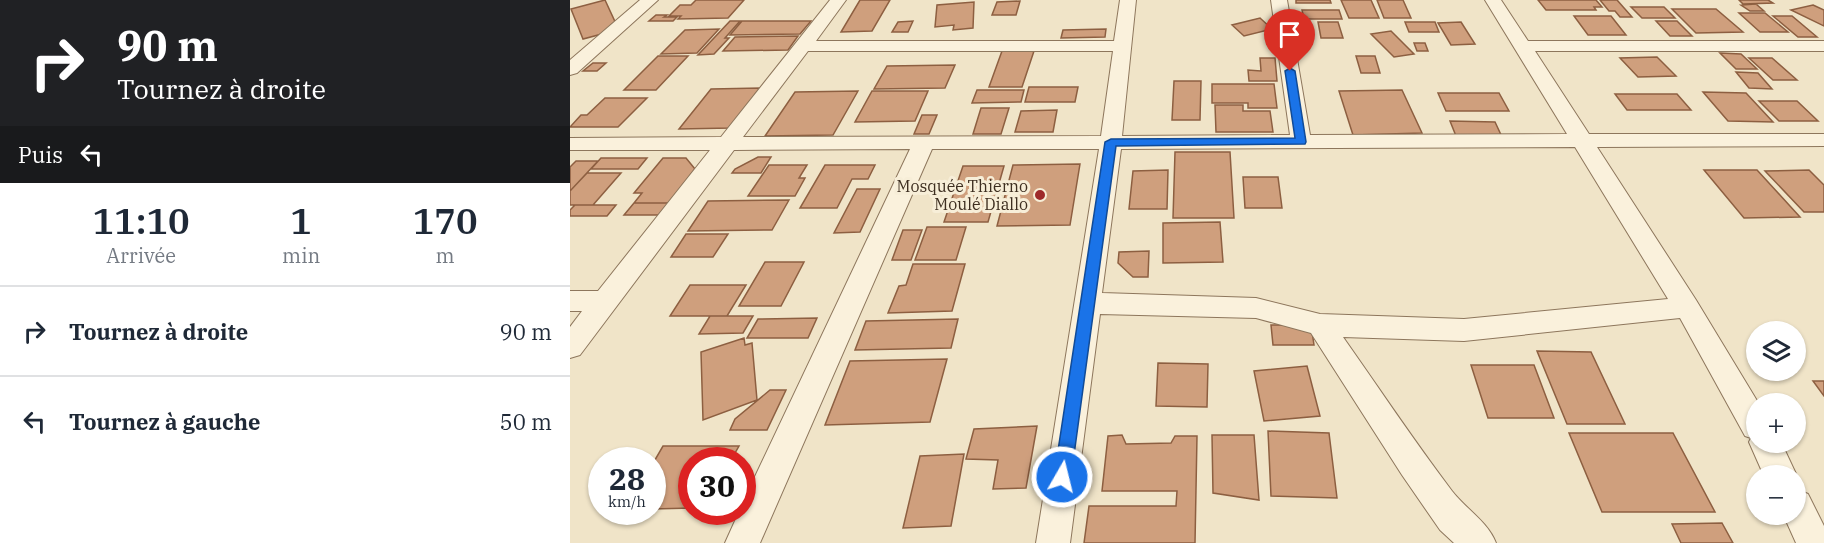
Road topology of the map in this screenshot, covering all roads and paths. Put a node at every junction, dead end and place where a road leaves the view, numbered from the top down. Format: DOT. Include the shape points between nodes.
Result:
graph roads {
  1 [pos="650,0"];
  2 [pos="838,0"];
  3 [pos="1128,0"];
  4 [pos="1279,0"];
  5 [pos="1493,0"];
  6 [pos="801,46"];
  7 [pos="1122,46"];
  8 [pos="1522,46"];
  9 [pos="1824,46"];
  10 [pos="570,69"];
  11 [pos="1824,140"];
  12 [pos="1582,141"];
  13 [pos="1111,142"];
  14 [pos="1301,142"];
  15 [pos="729,143"];
  16 [pos="924,143"];
  17 [pos="570,144"];
  18 [pos="570,301"];
  19 [pos="605,301"];
  20 [pos="1088,303"];
  21 [pos="1687,307"];
  22 [pos="1320,325"];
  23 [pos="570,347"];
  24 [pos="1746,409"];
  25 [pos="1805,525"];
  26 [pos="742,543"];
  27 [pos="1053,543"];
  28 [pos="1479,543"];
  29 [pos="1814,543"];
  1 -- 10 [label="street"];
  2 -- 6 [label="street"];
  3 -- 7 [label="street"];
  4 -- 14 [label="street"];
  5 -- 8 [label="street"];
  6 -- 7 [label="street"];
  6 -- 15 [label="street"];
  7 -- 13 [label="street"];
  8 -- 9 [label="street"];
  8 -- 12 [label="street"];
  11 -- 12 [label="street"];
  12 -- 14 [label="street"];
  12 -- 21 [label="street"];
  13 -- 14 [label="street"];
  13 -- 16 [label="street"];
  13 -- 20 [label="street"];
  15 -- 16 [label="street"];
  15 -- 17 [label="street"];
  15 -- 19 [label="street"];
  16 -- 26 [label="street"];
  18 -- 19 [label="street"];
  19 -- 23 [label="street"];
  20 -- 22 [label="street" via="1256,308"];
  20 -- 27 [label="street"];
  21 -- 22 [label="street" via="1464,330"];
  21 -- 24 [label="street"];
  22 -- 28 [label="street" via="1413,465 1452,518"];
  25 -- 29 [label="street"];
}
